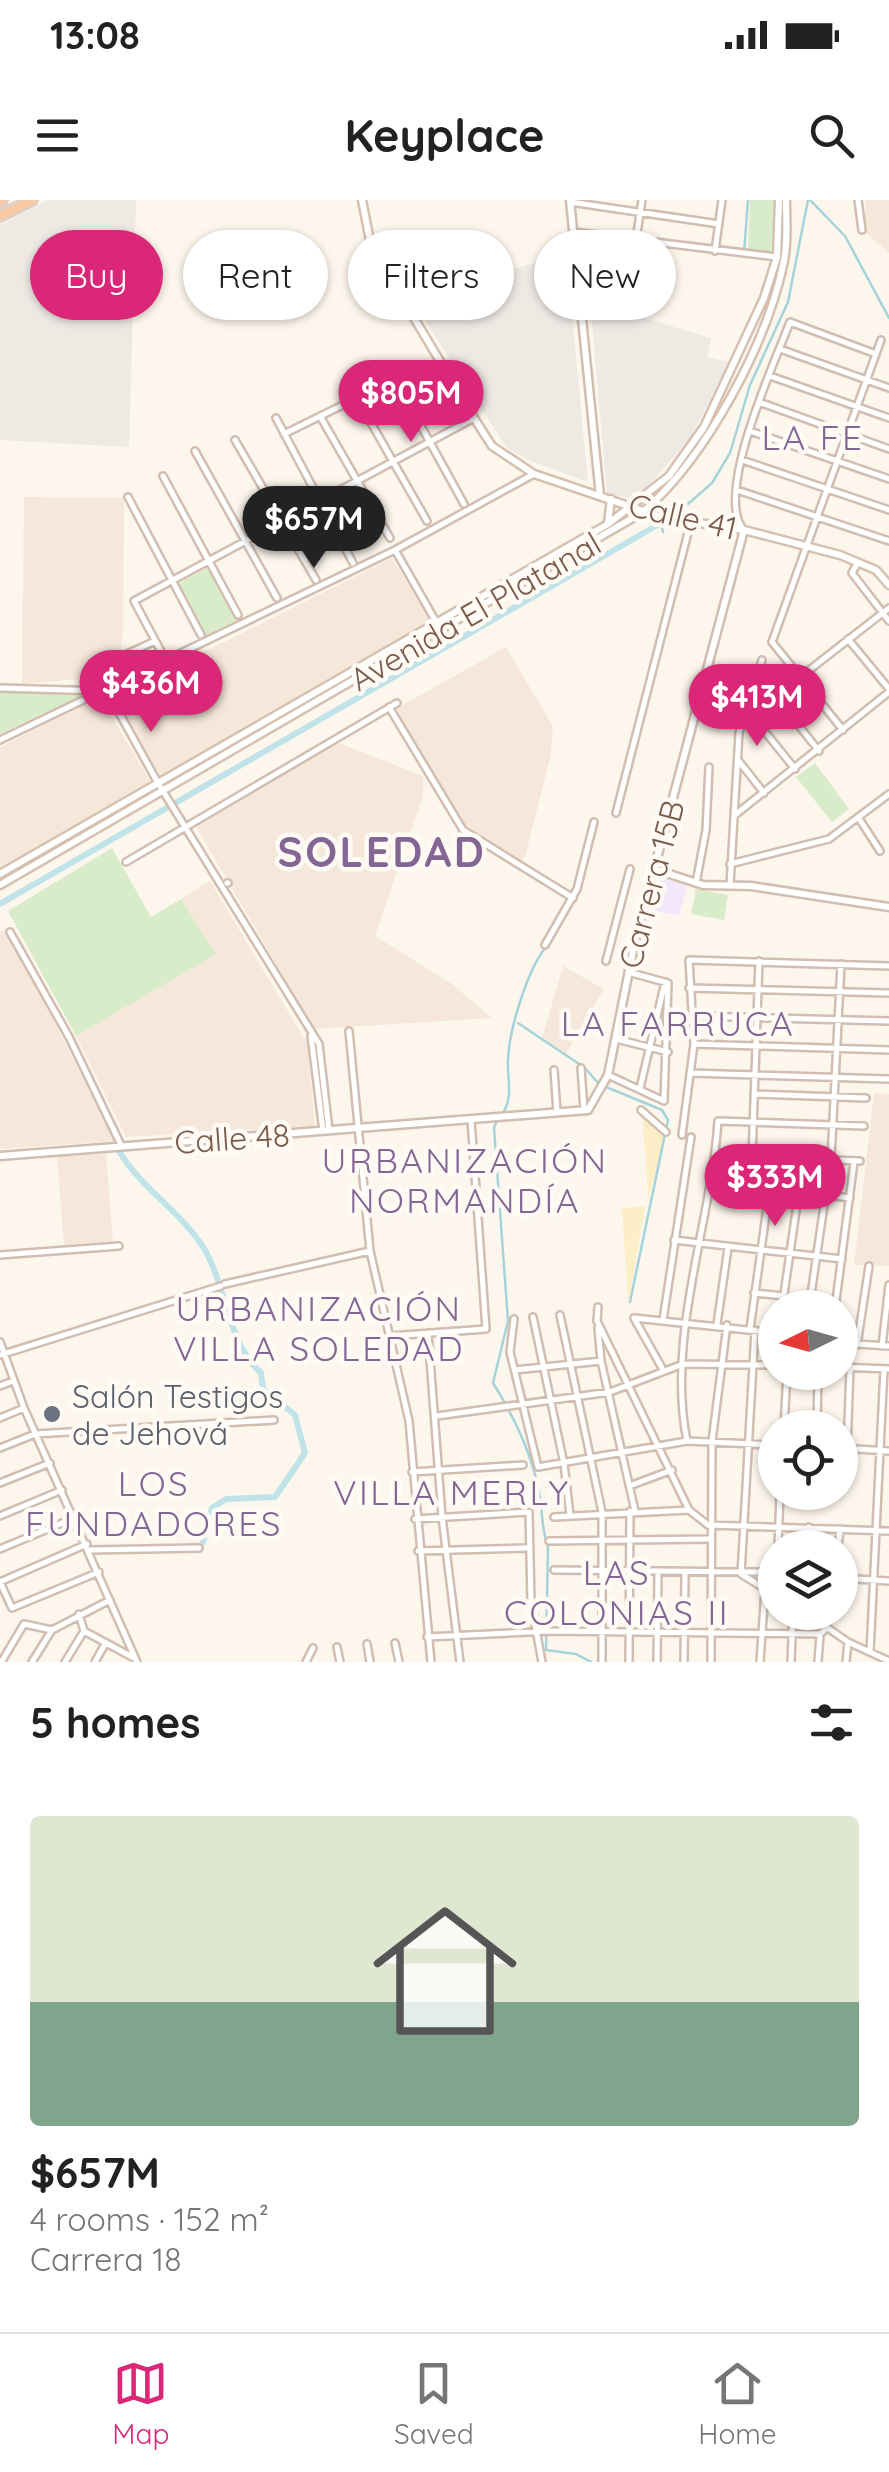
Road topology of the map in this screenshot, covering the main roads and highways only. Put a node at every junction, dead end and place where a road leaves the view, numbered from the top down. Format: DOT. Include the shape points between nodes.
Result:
graph roads {
  1 [pos="362,200"];
  2 [pos="783,200"];
  3 [pos="27,201"];
  4 [pos="570,201"];
  5 [pos="0,216"];
  6 [pos="600,496"];
  7 [pos="611,499"];
  8 [pos="633,508"];
  9 [pos="644,512"];
  10 [pos="608,524"];
  11 [pos="744,530"];
  12 [pos="888,576"];
  13 [pos="654,870"];
  14 [pos="0,874"];
  15 [pos="0,885"];
  16 [pos="889,907"];
  17 [pos="584,1113"];
  18 [pos="0,1156"];
  1 -- 6 [label="main road, Calle 41" via="372,246 492,446 534,474"];
  2 -- 8 [label="main road, Avenida El Platanal" via="777,257 750,331 698,436 669,476"];
  2 -- 9 [label="main road, Avenida El Platanal" via="784,258 761,328 702,449"];
  3 -- 5 [label="highway"];
  4 -- 6 [label="main road"];
  6 -- 7 [label="main road, Calle 41"];
  7 -- 8 [label="main road, Calle 41"];
  7 -- 10 [label="main road"];
  8 -- 9 [label="main road, Calle 41"];
  8 -- 10 [label="main road, Avenida El Platanal"];
  9 -- 11 [label="main road, Calle 41"];
  9 -- 15 [label="main road, Avenida El Platanal"];
  10 -- 14 [label="main road, Avenida El Platanal"];
  11 -- 12 [label="main road, Calle 41"];
  11 -- 13 [label="main road, Carrera 15B"];
  13 -- 16 [label="main road" via="696,884"];
  13 -- 17 [label="main road, Carrera 15B" via="608,1074"];
  17 -- 18 [label="main road, Calle 48"];
}
